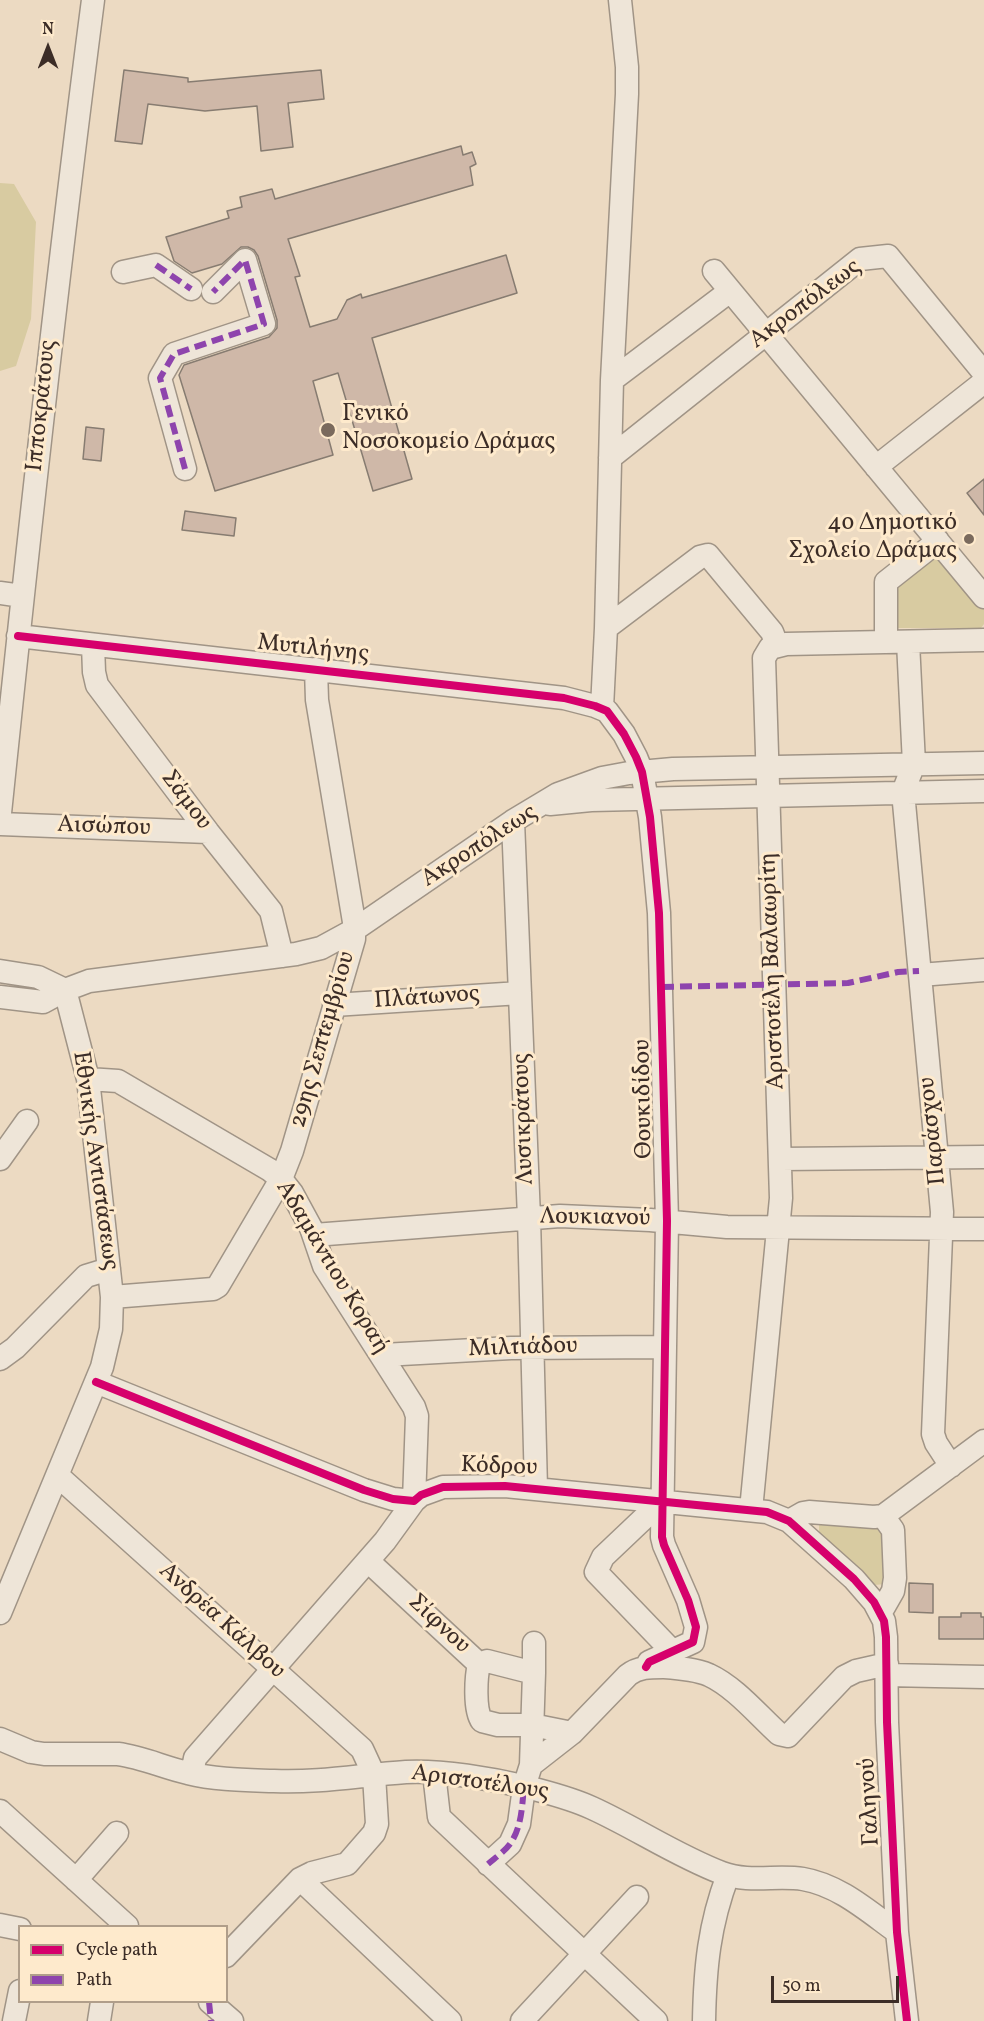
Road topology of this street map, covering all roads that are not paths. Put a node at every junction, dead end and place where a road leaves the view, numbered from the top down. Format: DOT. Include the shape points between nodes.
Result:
graph roads {
  1 [pos="93,0"];
  2 [pos="620,0"];
  3 [pos="714,271"];
  4 [pos="123,272"];
  5 [pos="730,291"];
  6 [pos="766,334"];
  7 [pos="984,373"];
  8 [pos="612,380"];
  9 [pos="984,382"];
  10 [pos="610,458"];
  11 [pos="876,467"];
  12 [pos="185,469"];
  13 [pos="938,541"];
  14 [pos="11,594"];
  15 [pos="984,597"];
  16 [pos="606,628"];
  17 [pos="18,636"];
  18 [pos="984,640"];
  19 [pos="886,642"];
  20 [pos="908,642"];
  21 [pos="93,645"];
  22 [pos="777,645"];
  23 [pos="316,669"];
  24 [pos="602,708"];
  25 [pos="984,763"];
  26 [pos="914,764"];
  27 [pos="766,767"];
  28 [pos="642,772"];
  29 [pos="984,791"];
  30 [pos="903,792"];
  31 [pos="767,796"];
  32 [pos="646,799"];
  33 [pos="540,805"];
  34 [pos="0,813"];
  35 [pos="513,822"];
  36 [pos="0,824"];
  37 [pos="208,832"];
  38 [pos="354,930"];
  39 [pos="282,956"];
  40 [pos="984,970"];
  41 [pos="0,971"];
  42 [pos="920,975"];
  43 [pos="65,990"];
  44 [pos="520,993"];
  45 [pos="0,997"];
  46 [pos="334,1005"];
  47 [pos="88,1079"];
  48 [pos="27,1121"];
  49 [pos="984,1157"];
  50 [pos="936,1158"];
  51 [pos="781,1159"];
  52 [pos="0,1160"];
  53 [pos="281,1179"];
  54 [pos="529,1218"];
  55 [pos="667,1221"];
  56 [pos="778,1227"];
  57 [pos="940,1229"];
  58 [pos="984,1229"];
  59 [pos="314,1235"];
  60 [pos="109,1269"];
  61 [pos="112,1297"];
  62 [pos="664,1347"];
  63 [pos="533,1348"];
  64 [pos="383,1356"];
  65 [pos="0,1359"];
  66 [pos="96,1382"];
  67 [pos="984,1441"];
  68 [pos="951,1466"];
  69 [pos="58,1476"];
  70 [pos="536,1488"];
  71 [pos="414,1501"];
  72 [pos="661,1502"];
  73 [pos="751,1510"];
  74 [pos="883,1516"];
  75 [pos="789,1521"];
  76 [pos="368,1561"];
  77 [pos="862,1588"];
  78 [pos="1,1606"];
  79 [pos="881,1612"];
  80 [pos="534,1643"];
  81 [pos="672,1651"];
  82 [pos="479,1664"];
  83 [pos="273,1668"];
  84 [pos="646,1668"];
  85 [pos="887,1669"];
  86 [pos="534,1673"];
  87 [pos="984,1677"];
  88 [pos="532,1725"];
  89 [pos="572,1733"];
  90 [pos="0,1739"];
  91 [pos="531,1765"];
  92 [pos="434,1773"];
  93 [pos="192,1774"];
  94 [pos="374,1775"];
  95 [pos="524,1786"];
  96 [pos="0,1812"];
  97 [pos="117,1833"];
  98 [pos="488,1864"];
  99 [pos="728,1875"];
  100 [pos="300,1879"];
  101 [pos="76,1880"];
  102 [pos="637,1897"];
  103 [pos="0,1925"];
  104 [pos="127,1925"];
  105 [pos="18,1929"];
  106 [pos="897,1932"];
  107 [pos="228,1954"];
  108 [pos="584,1954"];
  109 [pos="18,2001"];
  110 [pos="102,2003"];
  111 [pos="210,2003"];
  112 [pos="212,2003"];
  113 [pos="14,2021"];
  114 [pos="99,2021"];
  115 [pos="211,2021"];
  116 [pos="232,2021"];
  117 [pos="450,2021"];
  118 [pos="522,2021"];
  119 [pos="656,2021"];
  120 [pos="704,2021"];
  121 [pos="907,2021"];
  1 -- 14 [label="street, Ιπποκράτους"];
  2 -- 8 [label="street" via="627,94"];
  3 -- 5 [label="street"];
  4 -- 12 [label="street" via="156,265 202,291 245,260 264,324 174,354 160,378"];
  5 -- 6 [label="street"];
  5 -- 8 [label="street"];
  6 -- 7 [label="street, Ακροπόλεως" via="860,259 888,256"];
  6 -- 10 [label="street, Ακροπόλεως"];
  6 -- 11 [label="street"];
  8 -- 10 [label="street"];
  9 -- 11 [label="street"];
  10 -- 16 [label="street"];
  11 -- 13 [label="street"];
  13 -- 15 [label="street"];
  13 -- 19 [label="street" via="886,582"];
  14 -- 17 [label="street, Ιπποκράτους"];
  16 -- 22 [label="street" via="705,555 710,556 772,632"];
  16 -- 24 [label="street"];
  17 -- 21 [label="street, Μυτιλήνης"];
  17 -- 34 [label="street, Ιπποκράτους"];
  18 -- 20 [label="street"];
  19 -- 20 [label="street"];
  19 -- 22 [label="street"];
  20 -- 26 [label="street"];
  21 -- 23 [label="street, Μυτιλήνης"];
  21 -- 37 [label="street, Σάμου" via="97,685"];
  22 -- 27 [label="street, Αριστοτέλη Βαλαωρίτη" via="766,652 763,662"];
  23 -- 24 [label="street, Μυτιλήνης" via="542,694"];
  23 -- 38 [label="street, 29ης Σεπτεμβρίου" via="316,700"];
  24 -- 28 [label="street, Θουκιδίδου" via="624,734"];
  25 -- 26 [label="street"];
  26 -- 27 [label="street"];
  26 -- 30 [label="street"];
  27 -- 28 [label="street"];
  27 -- 31 [label="street, Αριστοτέλη Βαλαωρίτη"];
  28 -- 32 [label="street, Θουκιδίδου"];
  28 -- 33 [label="street" via="578,785"];
  29 -- 30 [label="street, Ακροπόλεως"];
  30 -- 31 [label="street, Ακροπόλεως"];
  30 -- 42 [label="street, Παράσχου"];
  31 -- 32 [label="street, Ακροπόλεως"];
  31 -- 51 [label="street, Αριστοτέλη Βαλαωρίτη"];
  32 -- 33 [label="street, Ακροπόλεως"];
  32 -- 55 [label="street, Θουκιδίδου" via="659,914"];
  33 -- 35 [label="street, Ακροπόλεως"];
  35 -- 38 [label="street, Ακροπόλεως"];
  35 -- 44 [label="street, Λυσικράτους"];
  36 -- 37 [label="street, Αισώπου"];
  37 -- 39 [label="street, Σάμου" via="271,911"];
  38 -- 39 [label="street, Ακροπόλεως" via="321,948"];
  38 -- 46 [label="street, 29ης Σεπτεμβρίου"];
  39 -- 43 [label="street, Ακροπόλεως" via="89,981"];
  40 -- 42 [label="street"];
  41 -- 43 [label="street" via="38,977"];
  42 -- 50 [label="street, Παράσχου"];
  43 -- 45 [label="street, Ακροπόλεως" via="43,1002"];
  43 -- 47 [label="street, Εθνικής Αντιστάσεως"];
  44 -- 46 [label="street, Πλάτωνος"];
  44 -- 54 [label="street, Λυσικράτους"];
  46 -- 53 [label="street, 29ης Σεπτεμβρίου"];
  47 -- 53 [label="street, Αδαμάντιου Κοραή" via="118,1081"];
  47 -- 60 [label="street, Εθνικής Αντιστάσεως"];
  48 -- 52 [label="street"];
  49 -- 50 [label="street"];
  50 -- 51 [label="street"];
  50 -- 57 [label="street, Παράσχου"];
  51 -- 56 [label="street, Αριστοτέλη Βαλαωρίτη"];
  53 -- 59 [label="street, Αδαμάντιου Κοραή"];
  53 -- 61 [label="street, 29ης Σεπτεμβρίου" via="218,1286"];
  54 -- 55 [label="street, Λουκιανού"];
  54 -- 59 [label="street, Λουκιανού"];
  54 -- 63 [label="street, Λυσικράτους"];
  55 -- 56 [label="street, Λουκιανού"];
  55 -- 62 [label="street, Θουκιδίδου"];
  56 -- 57 [label="street, Λουκιανού"];
  56 -- 73 [label="street, Αριστοτέλη Βαλαωρίτη"];
  57 -- 58 [label="street, Λουκιανού"];
  57 -- 68 [label="street, Παράσχου" via="933,1434"];
  59 -- 64 [label="street, Αδαμάντιου Κοραή" via="324,1266"];
  60 -- 61 [label="street, Εθνικής Αντιστάσεως"];
  60 -- 65 [label="street" via="86,1276"];
  61 -- 66 [label="street, Εθνικής Αντιστάσεως" via="109,1342"];
  62 -- 63 [label="street, Μιλτιάδου"];
  62 -- 72 [label="street, Θουκιδίδου"];
  63 -- 64 [label="street, Μιλτιάδου"];
  63 -- 70 [label="street, Λυσικράτους"];
  64 -- 71 [label="street, Αδαμάντιου Κοραή" via="417,1416"];
  66 -- 69 [label="street, Εθνικής Αντιστάσεως"];
  66 -- 71 [label="street" via="364,1490"];
  67 -- 68 [label="street"];
  68 -- 74 [label="street"];
  69 -- 78 [label="street, Εθνικής Αντιστάσεως"];
  69 -- 83 [label="street, Ανδρέα Κάλβου"];
  70 -- 71 [label="street, Κόδρου" via="454,1486 435,1489"];
  70 -- 72 [label="street, Κόδρου"];
  71 -- 76 [label="street"];
  72 -- 73 [label="street, Κόδρου"];
  72 -- 81 [label="street, Θουκιδίδου" via="664,1545 696,1628 693,1642"];
  72 -- 81 [label="street" via="603,1557 596,1572"];
  73 -- 75 [label="street, Κόδρου"];
  74 -- 75 [label="street" via="809,1512"];
  74 -- 79 [label="street" via="893,1530 894,1584"];
  75 -- 77 [label="street, Κόδρου"];
  76 -- 82 [label="street, Σίφνου"];
  76 -- 83 [label="street"];
  77 -- 79 [label="street, Γαληνού"];
  79 -- 85 [label="street, Γαληνού"];
  80 -- 86 [label="street"];
  81 -- 84 [label="street" via="649,1662"];
  82 -- 86 [label="street" via="487,1661"];
  82 -- 88 [label="street, Σίφνου" via="481,1719 498,1725"];
  83 -- 93 [label="street" via="195,1758"];
  83 -- 94 [label="street, Ανδρέα Κάλβου" via="362,1749"];
  84 -- 85 [label="street" via="679,1668 707,1674 729,1688 779,1734 788,1736 844,1677 856,1671"];
  84 -- 89 [label="street" via="628,1675"];
  85 -- 87 [label="street"];
  85 -- 106 [label="street, Γαληνού"];
  86 -- 88 [label="street"];
  88 -- 89 [label="street"];
  88 -- 91 [label="street"];
  89 -- 91 [label="street"];
  90 -- 93 [label="street, Αριστοτέλους" via="31,1752 130,1756"];
  91 -- 95 [label="street"];
  92 -- 94 [label="street, Αριστοτέλους"];
  92 -- 95 [label="street, Αριστοτέλους"];
  92 -- 98 [label="street" via="439,1817"];
  93 -- 94 [label="street, Αριστοτέλους" via="307,1782"];
  94 -- 100 [label="street" via="378,1824 375,1833 347,1864"];
  95 -- 98 [label="street" via="516,1832 510,1844"];
  95 -- 99 [label="street, Αριστοτέλους" via="592,1807"];
  96 -- 101 [label="street"];
  97 -- 101 [label="street"];
  98 -- 108 [label="street"];
  99 -- 106 [label="street, Αριστοτέλους" via="811,1881 856,1902"];
  99 -- 120 [label="street" via="709,1940"];
  100 -- 107 [label="street"];
  100 -- 117 [label="street"];
  101 -- 104 [label="street"];
  102 -- 108 [label="street"];
  103 -- 105 [label="street"];
  106 -- 121 [label="street, Γαληνού"];
  108 -- 118 [label="street"];
  108 -- 119 [label="street"];
  109 -- 113 [label="street"];
  110 -- 114 [label="street"];
  111 -- 115 [label="street"];
  112 -- 116 [label="street"];
}
